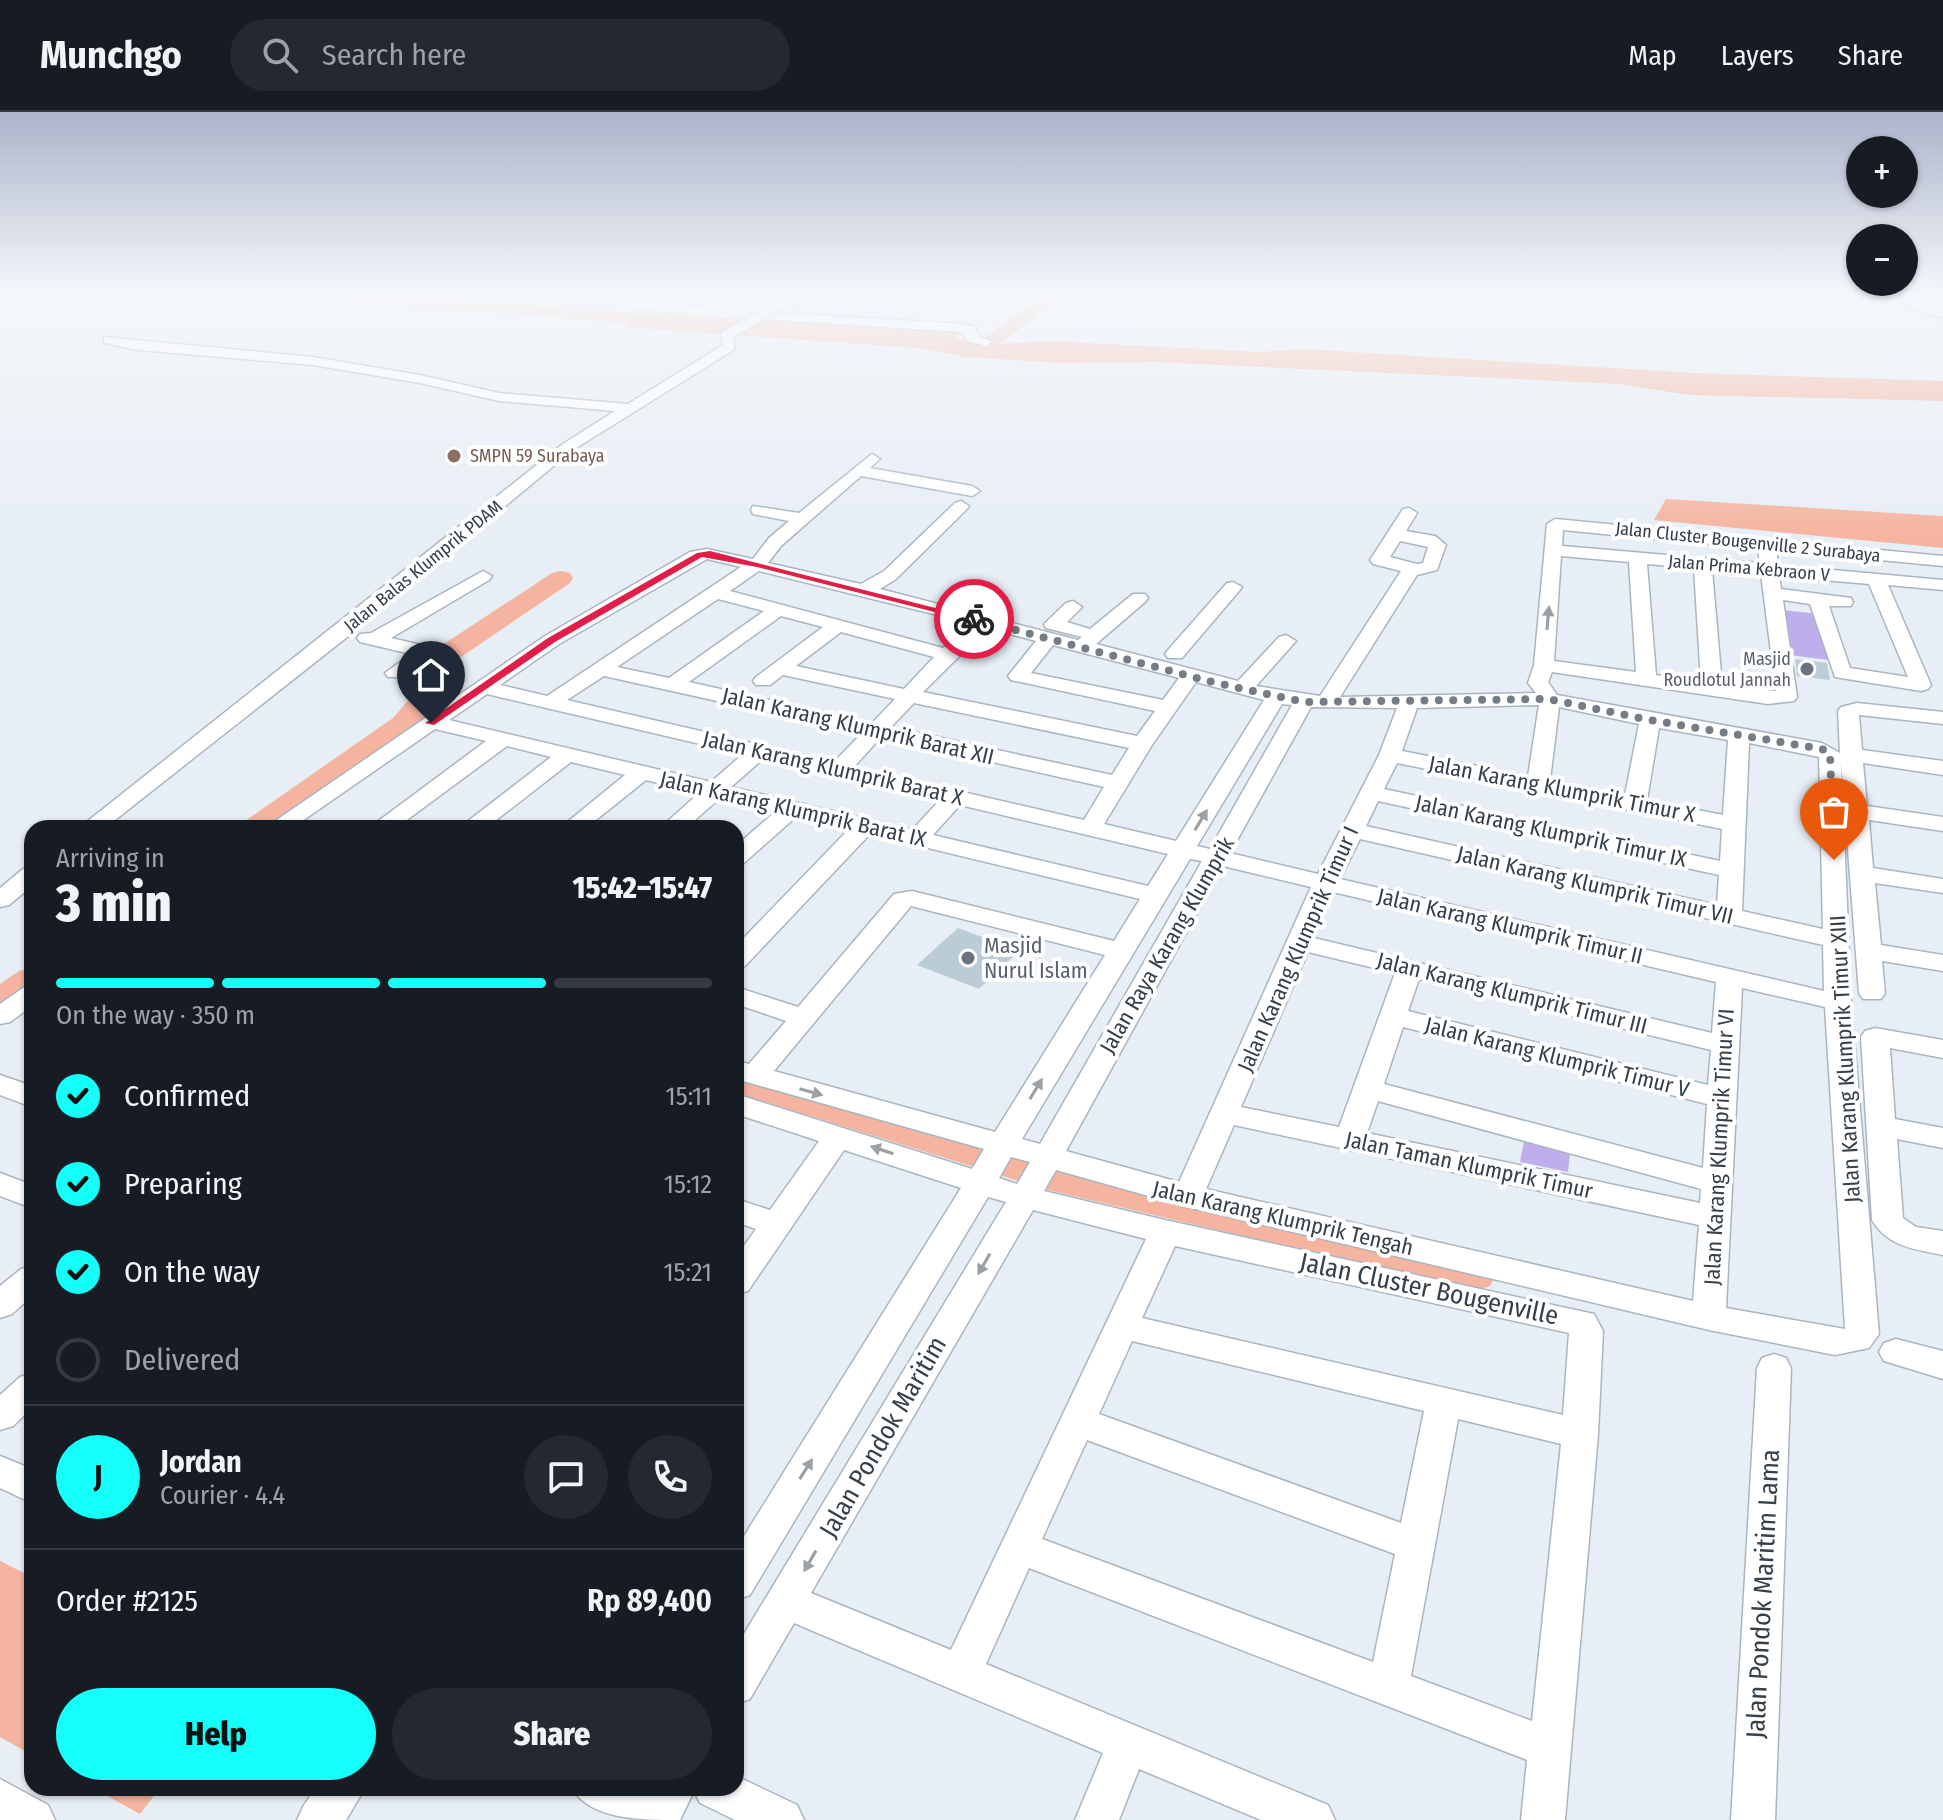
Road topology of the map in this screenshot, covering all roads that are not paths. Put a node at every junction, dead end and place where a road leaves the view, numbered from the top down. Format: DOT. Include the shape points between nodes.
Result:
graph roads {
  1 [pos="400,376"];
  2 [pos="681,376"];
  3 [pos="628,408"];
  4 [pos="972,491"];
  5 [pos="961,506"];
  6 [pos="759,510"];
  7 [pos="1409,513"];
  8 [pos="802,519"];
  9 [pos="1396,535"];
  10 [pos="1766,543"];
  11 [pos="1562,550"];
  12 [pos="766,555"];
  13 [pos="1638,558"];
  14 [pos="1943,561"];
  15 [pos="1703,563"];
  16 [pos="1771,570"];
  17 [pos="1410,571"];
  18 [pos="483,576"];
  19 [pos="1876,579"];
  20 [pos="872,585"];
  21 [pos="1943,585"];
  22 [pos="1233,587"];
  23 [pos="714,592"];
  24 [pos="1775,594"];
  25 [pos="1139,598"];
  26 [pos="1818,599"];
  27 [pos="1844,602"];
  28 [pos="1073,607"];
  29 [pos="779,609"];
  30 [pos="983,622"];
  31 [pos="838,625"];
  32 [pos="344,630"];
  33 [pos="1049,637"];
  34 [pos="373,640"];
  35 [pos="1089,641"];
  36 [pos="1286,641"];
  37 [pos="1175,654"];
  38 [pos="947,655"];
  39 [pos="1147,664"];
  40 [pos="1213,664"];
  41 [pos="1551,666"];
  42 [pos="600,669"];
  43 [pos="781,669"];
  44 [pos="395,673"];
  45 [pos="1191,676"];
  46 [pos="1646,679"];
  47 [pos="763,681"];
  48 [pos="1247,683"];
  49 [pos="672,685"];
  50 [pos="1921,685"];
  51 [pos="483,687"];
  52 [pos="1712,690"];
  53 [pos="1943,690"];
  54 [pos="1547,695"];
  55 [pos="907,696"];
  56 [pos="1276,697"];
  57 [pos="1120,698"];
  58 [pos="1324,698"];
  59 [pos="551,702"];
  60 [pos="1409,702"];
  61 [pos="1167,707"];
  62 [pos="1943,718"];
  63 [pos="1650,720"];
  64 [pos="431,722"];
  65 [pos="878,730"];
  66 [pos="1739,735"];
  67 [pos="503,739"];
  68 [pos="1142,744"];
  69 [pos="759,751"];
  70 [pos="567,755"];
  71 [pos="1390,755"];
  72 [pos="1840,755"];
  73 [pos="1943,768"];
  74 [pos="839,770"];
  75 [pos="641,773"];
  76 [pos="1116,783"];
  77 [pos="1538,785"];
  78 [pos="715,790"];
  79 [pos="1369,792"];
  80 [pos="955,797"];
  81 [pos="1635,804"];
  82 [pos="792,809"];
  83 [pos="1858,812"];
  84 [pos="101,820"];
  85 [pos="289,820"];
  86 [pos="392,820"];
  87 [pos="482,820"];
  88 [pos="582,820"];
  89 [pos="681,820"];
  90 [pos="1734,824"];
  91 [pos="1943,824"];
  92 [pos="865,826"];
  93 [pos="1090,828"];
  94 [pos="1352,830"];
  95 [pos="917,839"];
  96 [pos="1182,850"];
  97 [pos="744,851"];
  98 [pos="1216,858"];
  99 [pos="1732,871"];
  100 [pos="1863,874"];
  101 [pos="24,880"];
  102 [pos="1326,883"];
  103 [pos="1943,886"];
  104 [pos="1155,895"];
  105 [pos="0,900"];
  106 [pos="1729,916"];
  107 [pos="1837,940"];
  108 [pos="1299,942"];
  109 [pos="1121,951"];
  110 [pos="1870,951"];
  111 [pos="744,953"];
  112 [pos="1943,963"];
  113 [pos="1410,968"];
  114 [pos="1729,977"];
  115 [pos="1872,993"];
  116 [pos="744,998"];
  117 [pos="1838,1002"];
  118 [pos="1393,1016"];
  119 [pos="803,1018"];
  120 [pos="1725,1045"];
  121 [pos="1943,1049"];
  122 [pos="746,1073"];
  123 [pos="0,1084"];
  124 [pos="1367,1089"];
  125 [pos="24,1094"];
  126 [pos="1722,1098"];
  127 [pos="744,1107"];
  128 [pos="1224,1113"];
  129 [pos="1880,1126"];
  130 [pos="838,1136"];
  131 [pos="1943,1138"];
  132 [pos="1350,1139"];
  133 [pos="991,1164"];
  134 [pos="1035,1178"];
  135 [pos="1717,1183"];
  136 [pos="0,1184"];
  137 [pos="24,1194"];
  138 [pos="1188,1196"];
  139 [pos="744,1213"];
  140 [pos="1715,1217"];
  141 [pos="777,1224"];
  142 [pos="1165,1232"];
  143 [pos="1943,1243"];
  144 [pos="744,1271"];
  145 [pos="1709,1317"];
  146 [pos="1122,1326"];
  147 [pos="1835,1342"];
  148 [pos="1896,1352"];
  149 [pos="1943,1365"];
  150 [pos="1774,1368"];
  151 [pos="24,1394"];
  152 [pos="1443,1403"];
  153 [pos="0,1416"];
  154 [pos="1079,1422"];
  155 [pos="1580,1434"];
  156 [pos="0,1471"];
  157 [pos="24,1483"];
  158 [pos="1414,1544"];
  159 [pos="1018,1547"];
  160 [pos="744,1570"];
  161 [pos="786,1601"];
  162 [pos="744,1672"];
  163 [pos="961,1674"];
  164 [pos="1389,1686"];
  165 [pos="1128,1743"];
  166 [pos="1550,1748"];
  167 [pos="337,1796"];
  168 [pos="619,1796"];
  169 [pos="732,1796"];
  170 [pos="0,1801"];
  171 [pos="662,1809"];
  172 [pos="33,1820"];
  173 [pos="319,1820"];
  174 [pos="782,1820"];
  175 [pos="1097,1820"];
  176 [pos="1313,1820"];
  177 [pos="1543,1820"];
  178 [pos="1753,1820"];
  1 -- 3 [label="street" via="499,397"];
  2 -- 3 [label="street, Jalan Balas Klumprik PDAM"];
  3 -- 32 [label="street, Jalan Balas Klumprik PDAM" via="568,447"];
  4 -- 8 [label="street" via="865,465"];
  5 -- 20 [label="street"];
  6 -- 8 [label="street"];
  7 -- 9 [label="street"];
  8 -- 12 [label="street"];
  9 -- 17 [label="street" via="1379,561 1409,565"];
  9 -- 17 [label="street" via="1437,545 1431,566"];
  10 -- 11 [label="street, Jalan Cluster Bougenville 2 Surabaya" via="1563,525"];
  10 -- 14 [label="street, Jalan Cluster Bougenville 2 Surabaya"];
  10 -- 16 [label="street"];
  11 -- 13 [label="street, Jalan Prima Kebraon V"];
  11 -- 41 [label="street"];
  12 -- 20 [label="street"];
  12 -- 23 [label="street"];
  12 -- 51 [label="street" via="696,556"];
  13 -- 15 [label="street, Jalan Prima Kebraon V"];
  13 -- 46 [label="street"];
  15 -- 16 [label="street, Jalan Prima Kebraon V"];
  15 -- 52 [label="street"];
  16 -- 19 [label="street, Jalan Prima Kebraon V"];
  16 -- 24 [label="street"];
  17 -- 58 [label="street"];
  18 -- 34 [label="street"];
  19 -- 21 [label="street, Jalan Prima Kebraon V"];
  19 -- 50 [label="street"];
  20 -- 30 [label="street"];
  22 -- 37 [label="street"];
  23 -- 29 [label="street"];
  23 -- 42 [label="street"];
  24 -- 26 [label="street"];
  24 -- 52 [label="street" via="1787,697"];
  25 -- 35 [label="street"];
  26 -- 27 [label="street"];
  26 -- 50 [label="street" via="1842,673"];
  28 -- 35 [label="street" via="1053,624"];
  29 -- 31 [label="street"];
  29 -- 49 [label="street"];
  30 -- 33 [label="street"];
  30 -- 38 [label="street"];
  31 -- 38 [label="street"];
  31 -- 43 [label="street"];
  32 -- 34 [label="street"];
  32 -- 84 [label="street, Jalan Balas Klumprik PDAM"];
  33 -- 35 [label="street"];
  33 -- 57 [label="street" via="1017,675"];
  34 -- 44 [label="street" via="427,652"];
  35 -- 37 [label="street"];
  35 -- 39 [label="street"];
  36 -- 48 [label="street"];
  37 -- 40 [label="street"];
  38 -- 55 [label="street"];
  39 -- 45 [label="street"];
  39 -- 57 [label="street"];
  41 -- 46 [label="street"];
  41 -- 54 [label="street" via="1538,683"];
  42 -- 49 [label="street, Jalan Karang Klumprik Barat XII"];
  42 -- 59 [label="street"];
  43 -- 47 [label="street"];
  43 -- 55 [label="street"];
  45 -- 48 [label="street"];
  45 -- 61 [label="street"];
  46 -- 52 [label="street"];
  48 -- 56 [label="street"];
  49 -- 65 [label="street, Jalan Karang Klumprik Barat XII"];
  50 -- 53 [label="street"];
  51 -- 59 [label="street, Jalan Karang Klumprik Barat X"];
  51 -- 64 [label="street"];
  54 -- 60 [label="street"];
  54 -- 63 [label="street"];
  54 -- 77 [label="street"];
  55 -- 65 [label="street"];
  55 -- 68 [label="street"];
  56 -- 58 [label="street"];
  96 -- 56 [label="street, Jalan Raya Karang Klumprik, one-way"];
  57 -- 61 [label="street"];
  58 -- 60 [label="street"];
  58 -- 98 [label="street, Jalan Raya Karang Klumprik"];
  59 -- 69 [label="street, Jalan Karang Klumprik Barat X"];
  60 -- 71 [label="street, Jalan Karang Klumprik Timur I"];
  61 -- 68 [label="street"];
  62 -- 72 [label="street" via="1850,710"];
  63 -- 66 [label="street"];
  63 -- 81 [label="street"];
  64 -- 67 [label="street, Jalan Karang Klumprik Barat IX"];
  64 -- 85 [label="street"];
  65 -- 74 [label="street"];
  65 -- 76 [label="street, Jalan Karang Klumprik Barat XII"];
  66 -- 72 [label="street"];
  66 -- 90 [label="street"];
  67 -- 70 [label="street, Jalan Karang Klumprik Barat IX"];
  67 -- 86 [label="street"];
  68 -- 76 [label="street"];
  69 -- 74 [label="street, Jalan Karang Klumprik Barat X"];
  69 -- 78 [label="street"];
  70 -- 75 [label="street, Jalan Karang Klumprik Barat IX"];
  70 -- 87 [label="street"];
  71 -- 77 [label="street, Jalan Karang Klumprik Timur X"];
  71 -- 79 [label="street, Jalan Karang Klumprik Timur I"];
  72 -- 73 [label="street"];
  72 -- 83 [label="street"];
  72 -- 107 [label="street, Jalan Karang Klumprik Timur XIII"];
  74 -- 80 [label="street, Jalan Karang Klumprik Barat X"];
  75 -- 78 [label="street, Jalan Karang Klumprik Barat IX"];
  75 -- 88 [label="street"];
  76 -- 93 [label="street"];
  77 -- 81 [label="street, Jalan Karang Klumprik Timur X"];
  78 -- 82 [label="street, Jalan Karang Klumprik Barat IX"];
  78 -- 89 [label="street"];
  79 -- 94 [label="street, Jalan Karang Klumprik Timur I"];
  79 -- 99 [label="street, Jalan Karang Klumprik Timur IX"];
  80 -- 93 [label="street, Jalan Karang Klumprik Barat X"];
  80 -- 95 [label="street"];
  81 -- 90 [label="street, Jalan Karang Klumprik Timur X"];
  82 -- 92 [label="street, Jalan Karang Klumprik Barat IX"];
  82 -- 97 [label="street"];
  83 -- 91 [label="street"];
  83 -- 100 [label="street"];
  90 -- 99 [label="street"];
  92 -- 95 [label="street, Jalan Karang Klumprik Barat IX"];
  92 -- 111 [label="street"];
  93 -- 96 [label="street, Jalan Karang Klumprik Barat X"];
  94 -- 102 [label="street, Jalan Karang Klumprik Timur I"];
  94 -- 106 [label="street, Jalan Karang Klumprik Timur VII"];
  95 -- 104 [label="street, Jalan Karang Klumprik Barat IX"];
  96 -- 98 [label="street, Jalan Karang Klumprik Timur II"];
  96 -- 104 [label="street, Jalan Raya Karang Klumprik"];
  98 -- 102 [label="street, Jalan Karang Klumprik Timur II"];
  98 -- 134 [label="street, Jalan Raya Karang Klumprik"];
  99 -- 106 [label="street"];
  100 -- 103 [label="street"];
  100 -- 110 [label="street"];
  101 -- 105 [label="street"];
  102 -- 108 [label="street, Jalan Karang Klumprik Timur I"];
  102 -- 114 [label="street, Jalan Karang Klumprik Timur II"];
  104 -- 109 [label="street, Jalan Raya Karang Klumprik"];
  106 -- 107 [label="street, Jalan Karang Klumprik Timur VII"];
  107 -- 117 [label="street, Jalan Karang Klumprik Timur XIII"];
  108 -- 113 [label="street, Jalan Karang Klumprik Timur III"];
  108 -- 128 [label="street, Jalan Karang Klumprik Timur I"];
  109 -- 119 [label="street" via="907,898"];
  133 -- 109 [label="street, Jalan Raya Karang Klumprik, one-way"];
  110 -- 112 [label="street"];
  110 -- 115 [label="street"];
  113 -- 118 [label="street"];
  113 -- 120 [label="street, Jalan Karang Klumprik Timur III"];
  114 -- 117 [label="street, Jalan Karang Klumprik Timur II"];
  114 -- 120 [label="street, Jalan Karang Klumprik Timur VI"];
  116 -- 119 [label="street"];
  117 -- 147 [label="street, Jalan Karang Klumprik Timur XIII" via="1862,1334"];
  118 -- 124 [label="street"];
  118 -- 126 [label="street, Jalan Karang Klumprik Timur V"];
  119 -- 122 [label="street"];
  120 -- 126 [label="street, Jalan Karang Klumprik Timur VI"];
  121 -- 129 [label="street" via="1875,1037"];
  122 -- 133 [label="street, Jalan Karang Klumprik Tengah, one-way"];
  123 -- 125 [label="street"];
  124 -- 132 [label="street"];
  124 -- 135 [label="street, Jalan Taman Klumprik Timur"];
  126 -- 135 [label="street, Jalan Karang Klumprik Timur VI"];
  127 -- 130 [label="street, Jalan Karang Klumprik Tengah"];
  128 -- 132 [label="street, Jalan Taman Klumprik Timur"];
  128 -- 138 [label="street, Jalan Karang Klumprik Timur I"];
  129 -- 131 [label="street"];
  129 -- 143 [label="street" via="1892,1228"];
  133 -- 130 [label="street, Jalan Karang Klumprik Tengah, one-way"];
  130 -- 141 [label="street"];
  132 -- 140 [label="street, Jalan Taman Klumprik Timur"];
  133 -- 134 [label="street, Jalan Karang Klumprik Tengah"];
  133 -- 134 [label="street, Jalan Karang Klumprik Tengah"];
  160 -- 133 [label="street, Jalan Pondok Maritim, one-way"];
  134 -- 138 [label="street, Jalan Karang Klumprik Tengah"];
  134 -- 142 [label="street, Jalan Cluster Bougenville"];
  134 -- 161 [label="street, Jalan Pondok Maritim, one-way"];
  135 -- 140 [label="street, Jalan Karang Klumprik Timur VI"];
  136 -- 137 [label="street"];
  138 -- 145 [label="street, Jalan Karang Klumprik Tengah"];
  139 -- 141 [label="street"];
  140 -- 145 [label="street, Jalan Karang Klumprik Timur VI"];
  141 -- 144 [label="street"];
  142 -- 146 [label="street"];
  142 -- 155 [label="street, Jalan Cluster Bougenville" via="1582,1323 1586,1331"];
  145 -- 147 [label="street, Jalan Karang Klumprik Tengah"];
  146 -- 152 [label="street"];
  146 -- 154 [label="street"];
  148 -- 149 [label="street"];
  150 -- 178 [label="street, Jalan Pondok Maritim Lama"];
  151 -- 153 [label="street"];
  152 -- 155 [label="street"];
  152 -- 158 [label="street"];
  154 -- 158 [label="street"];
  154 -- 159 [label="street"];
  155 -- 166 [label="street, Jalan Cluster Bougenville"];
  156 -- 157 [label="street"];
  158 -- 164 [label="street"];
  159 -- 163 [label="street"];
  159 -- 164 [label="street"];
  161 -- 162 [label="street, Jalan Pondok Maritim"];
  161 -- 163 [label="street"];
  163 -- 165 [label="street"];
  164 -- 166 [label="street"];
  165 -- 175 [label="street"];
  165 -- 176 [label="street"];
  166 -- 177 [label="street, Jalan Cluster Bougenville"];
  167 -- 173 [label="street"];
  168 -- 171 [label="street"];
  169 -- 174 [label="street"];
  170 -- 172 [label="street"];
}
